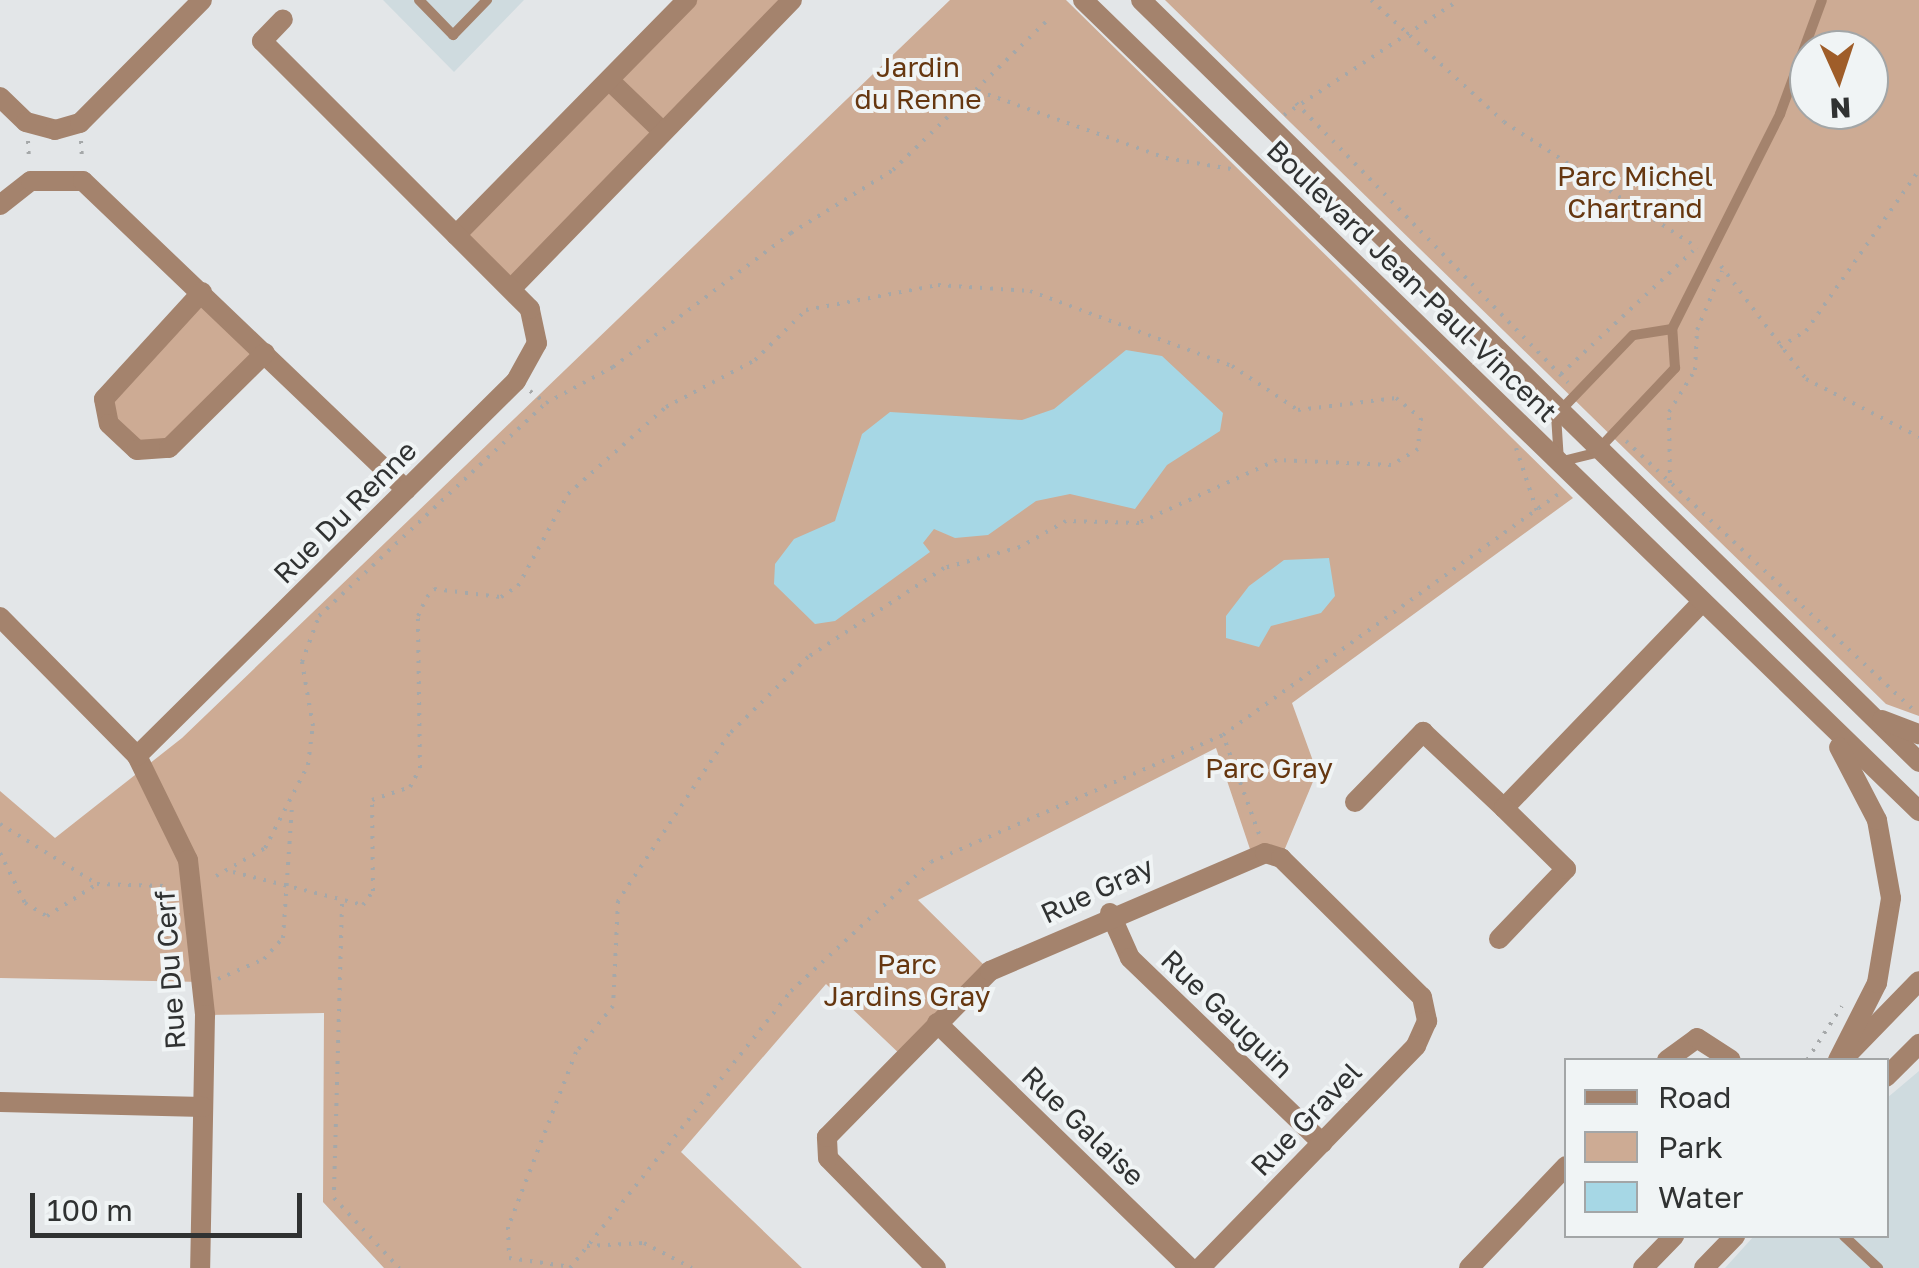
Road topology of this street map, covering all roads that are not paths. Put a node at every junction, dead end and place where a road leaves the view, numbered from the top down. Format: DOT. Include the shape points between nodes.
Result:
graph roads {
  1 [pos="202,0"];
  2 [pos="419,0"];
  3 [pos="487,0"];
  4 [pos="687,0"];
  5 [pos="792,0"];
  6 [pos="1083,0"];
  7 [pos="1141,0"];
  8 [pos="1822,0"];
  9 [pos="283,20"];
  10 [pos="609,80"];
  11 [pos="0,96"];
  12 [pos="663,132"];
  13 [pos="0,206"];
  14 [pos="456,235"];
  15 [pos="511,288"];
  16 [pos="202,292"];
  17 [pos="1672,330"];
  18 [pos="265,354"];
  19 [pos="1563,408"];
  20 [pos="1602,446"];
  21 [pos="1559,462"];
  22 [pos="406,490"];
  23 [pos="1725,578"];
  24 [pos="1702,602"];
  25 [pos="0,616"];
  26 [pos="1819,716"];
  27 [pos="1871,716"];
  28 [pos="1919,734"];
  29 [pos="136,756"];
  30 [pos="1919,762"];
  31 [pos="1355,802"];
  32 [pos="1504,808"];
  33 [pos="1919,811"];
  34 [pos="1110,913"];
  35 [pos="1499,939"];
  36 [pos="1919,982"];
  37 [pos="1422,997"];
  38 [pos="937,1024"];
  39 [pos="1919,1044"];
  40 [pos="1671,1058"];
  41 [pos="1728,1058"];
  42 [pos="1841,1058"];
  43 [pos="1842,1058"];
  44 [pos="1919,1058"];
  45 [pos="1889,1075"];
  46 [pos="0,1102"];
  47 [pos="203,1107"];
  48 [pos="1322,1143"];
  49 [pos="1564,1168"];
  50 [pos="1672,1238"];
  51 [pos="1734,1238"];
  52 [pos="1846,1238"];
  53 [pos="200,1268"];
  54 [pos="936,1268"];
  55 [pos="1190,1268"];
  56 [pos="1200,1268"];
  57 [pos="1469,1268"];
  58 [pos="1643,1268"];
  59 [pos="1704,1268"];
  60 [pos="1878,1268"];
  1 -- 11 [label="street" via="80,123 55,130 26,122"];
  2 -- 3 [label="lane" via="453,35"];
  4 -- 10 [label="street"];
  5 -- 12 [label="street"];
  6 -- 21 [label="street, Boulevard Jean-Paul-Vincent"];
  7 -- 19 [label="street, Boulevard Jean-Paul-Vincent"];
  8 -- 17 [label="lane" via="1713,258"];
  9 -- 14 [label="street, Rue Du Renne" via="262,41"];
  10 -- 12 [label="street"];
  10 -- 14 [label="street"];
  12 -- 15 [label="street"];
  13 -- 16 [label="street" via="31,181 83,181"];
  14 -- 15 [label="street, Rue Du Renne"];
  15 -- 22 [label="street, Rue Du Renne" via="530,309 533,358"];
  16 -- 18 [label="street"];
  16 -- 18 [label="street" via="104,399 109,424 137,450 168,448"];
  17 -- 19 [label="lane" via="1633,334"];
  17 -- 20 [label="lane" via="1675,368"];
  18 -- 22 [label="street"];
  19 -- 20 [label="street, Boulevard Jean-Paul-Vincent"];
  19 -- 21 [label="lane"];
  20 -- 21 [label="lane"];
  20 -- 23 [label="street, Boulevard Jean-Paul-Vincent"];
  21 -- 24 [label="street, Boulevard Jean-Paul-Vincent"];
  22 -- 29 [label="street, Rue Du Renne"];
  23 -- 24 [label="street"];
  23 -- 27 [label="street, Boulevard Jean-Paul-Vincent"];
  24 -- 26 [label="street, Boulevard Jean-Paul-Vincent"];
  24 -- 32 [label="street"];
  25 -- 29 [label="street, Rue Du Cerf"];
  26 -- 33 [label="street, Boulevard Jean-Paul-Vincent"];
  26 -- 42 [label="street" via="1877,820 1891,898 1877,983"];
  27 -- 28 [label="street"];
  27 -- 30 [label="street, Boulevard Jean-Paul-Vincent"];
  29 -- 47 [label="street, Rue Du Cerf" via="188,860 203,982"];
  31 -- 32 [label="street" via="1424,732"];
  32 -- 35 [label="street" via="1566,869"];
  34 -- 37 [label="street, Rue Gray" via="1266,853 1282,858"];
  34 -- 38 [label="street, Rue Gray" via="990,971"];
  34 -- 48 [label="street, Rue Gauguin" via="1130,958"];
  36 -- 43 [label="street"];
  37 -- 48 [label="street, Rue Gravel" via="1427,1021 1416,1046"];
  38 -- 54 [label="street, Rue Gray" via="827,1137 828,1158"];
  38 -- 55 [label="street, Rue Galaise"];
  39 -- 45 [label="street"];
  40 -- 41 [label="street" via="1697,1038"];
  44 -- 45 [label="street"];
  46 -- 47 [label="street"];
  47 -- 53 [label="street, Rue Du Cerf"];
  48 -- 56 [label="street, Rue Gravel"];
  49 -- 57 [label="street"];
  50 -- 58 [label="street"];
  51 -- 59 [label="street"];
  52 -- 60 [label="lane"];
}
